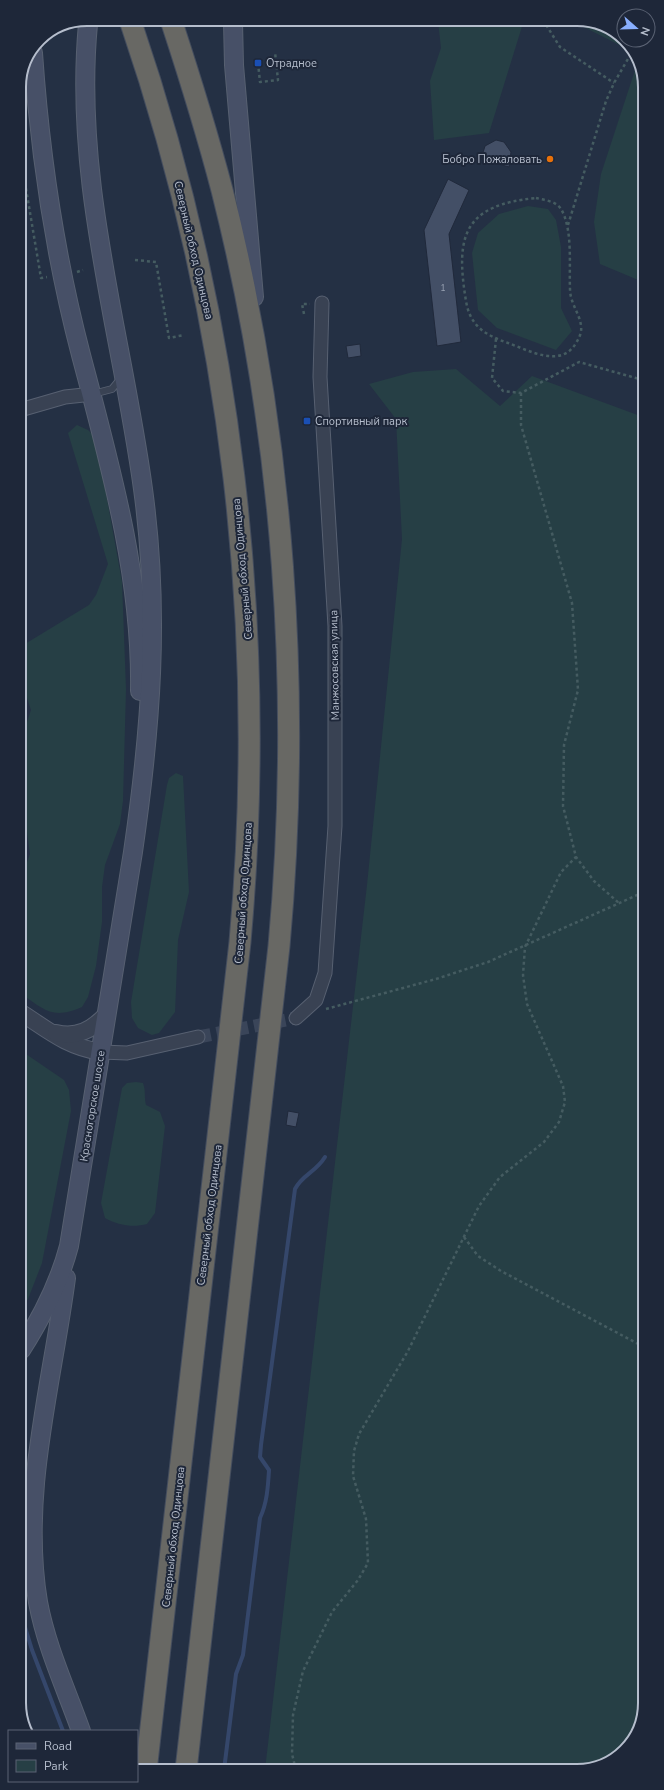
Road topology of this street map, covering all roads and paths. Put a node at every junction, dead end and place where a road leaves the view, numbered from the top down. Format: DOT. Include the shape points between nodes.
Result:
graph roads {
  1 [pos="88,26"];
  2 [pos="132,26"];
  3 [pos="173,26"];
  4 [pos="233,26"];
  5 [pos="547,26"];
  6 [pos="275,52"];
  7 [pos="630,56"];
  8 [pos="34,58"];
  9 [pos="258,63"];
  10 [pos="614,83"];
  11 [pos="26,189"];
  12 [pos="568,225"];
  13 [pos="135,260"];
  14 [pos="41,278"];
  15 [pos="322,303"];
  16 [pos="184,335"];
  17 [pos="496,339"];
  18 [pos="259,372"];
  19 [pos="124,373"];
  20 [pos="638,379"];
  21 [pos="521,393"];
  22 [pos="93,394"];
  23 [pos="26,408"];
  24 [pos="133,852"];
  25 [pos="576,857"];
  26 [pos="638,895"];
  27 [pos="620,904"];
  28 [pos="524,946"];
  29 [pos="107,1014"];
  30 [pos="26,1016"];
  31 [pos="296,1018"];
  32 [pos="43,1027"];
  33 [pos="198,1036"];
  34 [pos="101,1052"];
  35 [pos="73,1226"];
  36 [pos="464,1237"];
  37 [pos="26,1341"];
  38 [pos="638,1344"];
  39 [pos="81,1730"];
  40 [pos="147,1764"];
  41 [pos="187,1764"];
  42 [pos="294,1764"];
  1 -- 19 [label="main road" via="85,106 92,190"];
  2 -- 40 [label="highway, Северный обход Одинцова" via="184,200 220,372 237,505 248,632 250,694 249,821 240,942"];
  3 -- 18 [label="highway" via="222,190 248,307"];
  4 -- 18 [label="main road"];
  5 -- 10 [label="path" via="560,47"];
  6 -- 9 [label="path" via="278,80 260,82"];
  7 -- 10 [label="path"];
  8 -- 22 [label="main road" via="48,195 81,355"];
  10 -- 12 [label="path" via="606,101"];
  11 -- 14 [label="path"];
  12 -- 17 [label="path" via="570,292 581,325 581,334 574,346 565,354 555,357 541,355"];
  12 -- 17 [label="path" via="560,207 536,198 498,206 481,214 469,227 462,248 461,270 468,315 479,329"];
  13 -- 16 [label="path" via="156,262 169,338"];
  15 -- 31 [label="street, Манжосовская улица" via="320,377 335,626 335,826 325,973 316,1000"];
  17 -- 21 [label="path" via="492,378 503,391"];
  18 -- 41 [label="highway" via="274,472 287,629 289,758 284,885 265,1076"];
  19 -- 22 [label="lane" via="112,389"];
  19 -- 24 [label="main road" via="143,488 153,585 152,680 142,789"];
  20 -- 21 [label="path" via="579,362"];
  21 -- 25 [label="path" via="521,425 572,603 578,690 564,745 563,806"];
  22 -- 23 [label="street" via="66,397"];
  22 -- 24 [label="main road" via="122,523 138,633 140,726"];
  24 -- 29 [label="main road, Красногорское шоссе"];
  25 -- 27 [label="path" via="594,882"];
  25 -- 28 [label="path" via="561,872"];
  26 -- 27 [label="path"];
  27 -- 28 [label="path"];
  28 -- 31 [label="path" via="488,962 436,979"];
  28 -- 36 [label="path" via="523,975 527,1004 563,1086 565,1102 559,1122 544,1142 500,1177 479,1206"];
  29 -- 32 [label="street" via="96,1026 76,1034 66,1035"];
  29 -- 34 [label="main road, Красногорское шоссе"];
  30 -- 32 [label="street"];
  32 -- 34 [label="street" via="64,1041 83,1049"];
  33 -- 34 [label="street" via="127,1053"];
  34 -- 35 [label="main road, Красногорское шоссе"];
  35 -- 37 [label="main road, Красногорское шоссе" via="66,1259 57,1284"];
  35 -- 39 [label="main road" via="37,1470 32,1545 44,1623"];
  36 -- 38 [label="path" via="478,1256 501,1271"];
  36 -- 42 [label="path" via="408,1351 359,1434 354,1451 353,1476 366,1519 368,1563 358,1580 332,1612 303,1670 293,1715 292,1754"];
}
